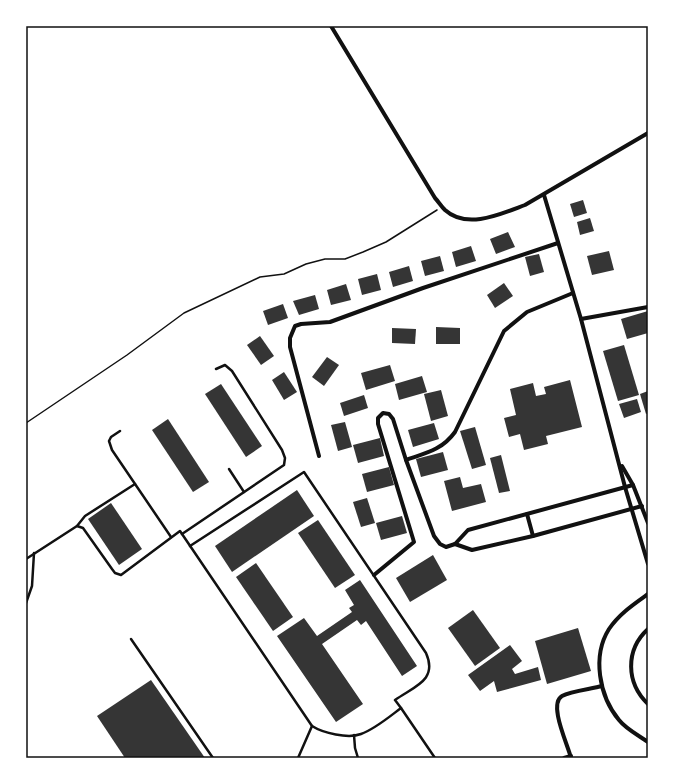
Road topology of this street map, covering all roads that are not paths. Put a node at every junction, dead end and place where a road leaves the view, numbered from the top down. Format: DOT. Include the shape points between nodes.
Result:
graph roads {
  1 [pos="331,26"];
  2 [pos="648,133"];
  3 [pos="544,195"];
  4 [pos="558,243"];
  5 [pos="573,293"];
  6 [pos="648,307"];
  7 [pos="581,319"];
  8 [pos="216,369"];
  9 [pos="120,431"];
  10 [pos="319,456"];
  11 [pos="406,460"];
  12 [pos="620,462"];
  13 [pos="229,469"];
  14 [pos="135,484"];
  15 [pos="633,485"];
  16 [pos="625,487"];
  17 [pos="244,492"];
  18 [pos="642,506"];
  19 [pos="632,508"];
  20 [pos="527,514"];
  21 [pos="648,523"];
  22 [pos="77,526"];
  23 [pos="182,534"];
  24 [pos="533,536"];
  25 [pos="171,537"];
  26 [pos="455,544"];
  27 [pos="190,546"];
  28 [pos="34,553"];
  29 [pos="26,559"];
  30 [pos="647,559"];
  31 [pos="648,564"];
  32 [pos="374,575"];
  33 [pos="648,594"];
  34 [pos="26,602"];
  35 [pos="648,628"];
  36 [pos="131,639"];
  37 [pos="602,686"];
  38 [pos="648,704"];
  39 [pos="401,708"];
  40 [pos="312,726"];
  41 [pos="354,735"];
  42 [pos="648,742"];
  43 [pos="571,757"];
  44 [pos="213,758"];
  45 [pos="298,758"];
  46 [pos="358,758"];
  47 [pos="435,758"];
  48 [pos="564,758"];
  1 -- 3 [label="street" via="442,206 458,218 478,219 505,212"];
  2 -- 3 [label="street"];
  3 -- 4 [label="street"];
  4 -- 5 [label="street"];
  4 -- 10 [label="street" via="330,322 296,326 290,338 290,347"];
  5 -- 7 [label="street"];
  5 -- 11 [label="street" via="527,312 504,331 448,442"];
  6 -- 7 [label="street"];
  7 -- 12 [label="street"];
  8 -- 17 [label="lane" via="225,365 232,371 285,458 284,465"];
  9 -- 14 [label="lane" via="111,437 109,442"];
  11 -- 26 [label="street" via="434,536 446,547"];
  11 -- 32 [label="street" via="393,419 389,414 383,413 378,418 378,424 414,542"];
  12 -- 15 [label="street"];
  12 -- 16 [label="street"];
  13 -- 17 [label="lane"];
  14 -- 22 [label="lane" via="85,516"];
  14 -- 25 [label="lane"];
  15 -- 16 [label="street"];
  15 -- 18 [label="street"];
  16 -- 19 [label="street"];
  16 -- 20 [label="street"];
  17 -- 23 [label="lane"];
  18 -- 19 [label="street"];
  18 -- 21 [label="street"];
  19 -- 24 [label="street"];
  19 -- 30 [label="street"];
  20 -- 24 [label="street"];
  20 -- 26 [label="street" via="468,530"];
  22 -- 25 [label="lane" via="83,528 115,573 121,574"];
  22 -- 28 [label="lane"];
  23 -- 25 [label="lane" via="180,531"];
  23 -- 27 [label="lane"];
  24 -- 26 [label="street" via="472,550"];
  27 -- 32 [label="lane" via="304,472"];
  27 -- 40 [label="lane"];
  28 -- 29 [label="lane"];
  28 -- 34 [label="lane" via="32,586"];
  30 -- 31 [label="street"];
  32 -- 39 [label="lane" via="431,663 427,678 395,700"];
  33 -- 37 [label="street" via="620,615 609,629 602,644 599,664"];
  35 -- 38 [label="street" via="635,644 630,665 634,686"];
  36 -- 44 [label="lane"];
  37 -- 42 [label="street" via="609,707 620,721"];
  37 -- 43 [label="street" via="562,696 557,702 556,712"];
  39 -- 41 [label="lane" via="360,735"];
  39 -- 47 [label="lane"];
  40 -- 41 [label="lane" via="322,732"];
  40 -- 45 [label="lane"];
  41 -- 46 [label="lane"];
  43 -- 48 [label="street"];
}
